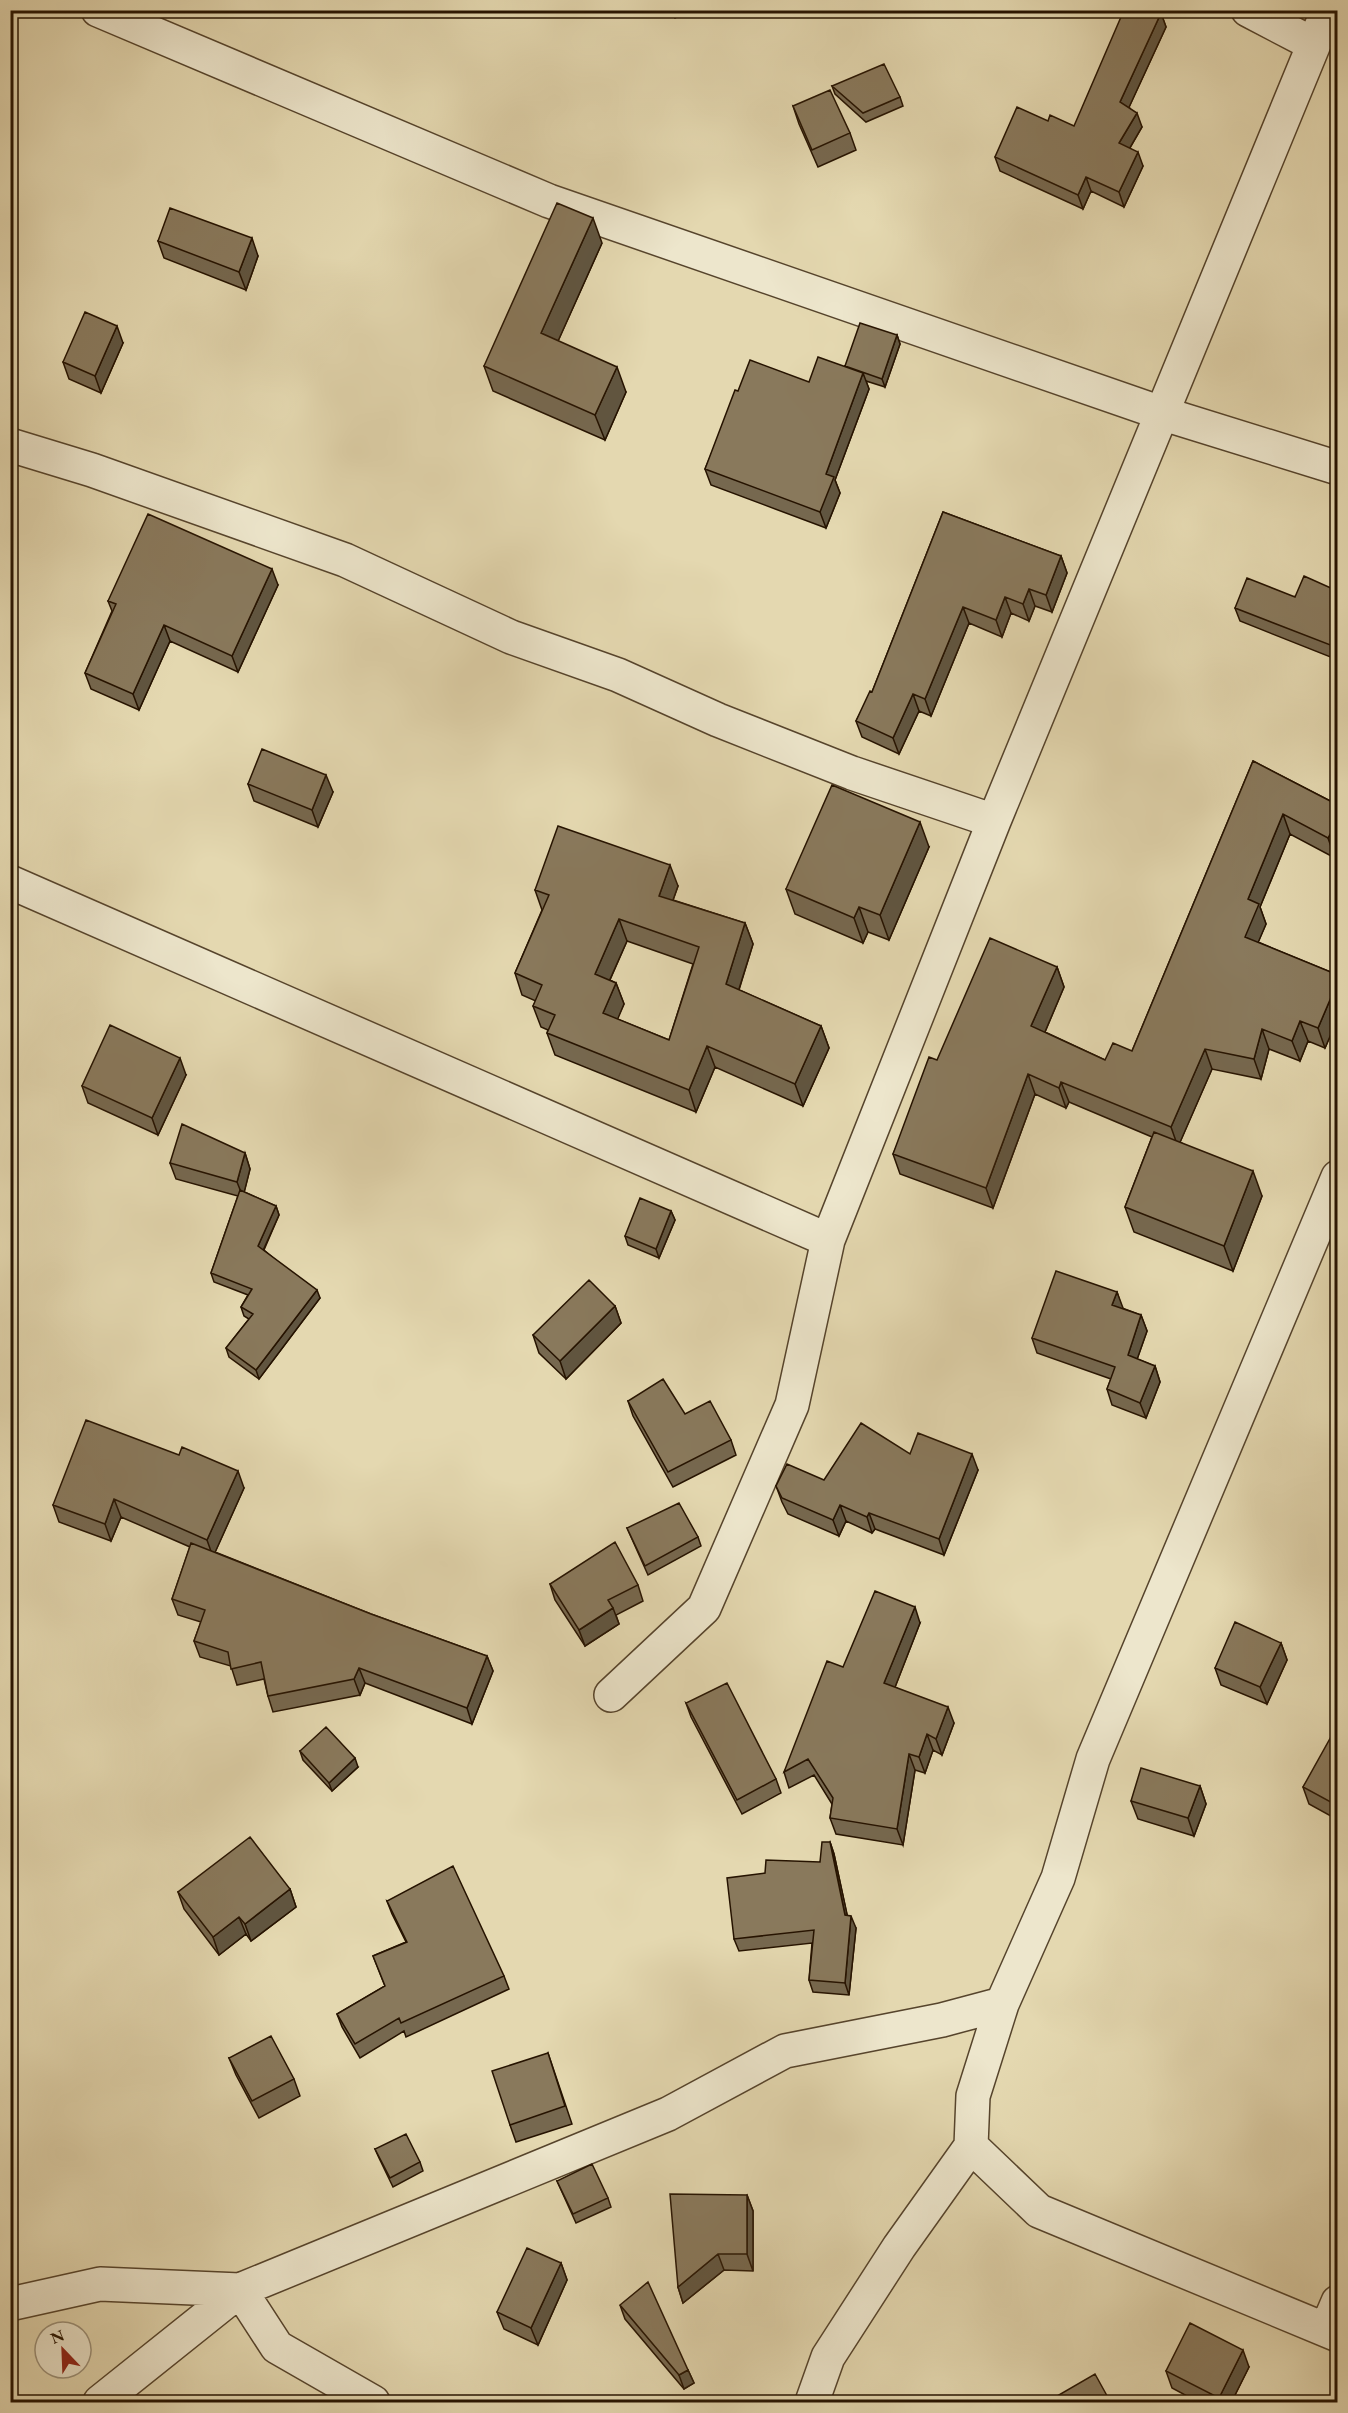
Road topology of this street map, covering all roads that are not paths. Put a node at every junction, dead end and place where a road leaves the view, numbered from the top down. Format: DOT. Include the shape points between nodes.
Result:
graph roads {
  1 [pos="98,10"];
  2 [pos="1248,10"];
  3 [pos="1328,10"];
  4 [pos="1313,44"];
  5 [pos="1164,414"];
  6 [pos="10,445"];
  7 [pos="1338,468"];
  8 [pos="994,821"];
  9 [pos="10,882"];
  10 [pos="1338,1177"];
  11 [pos="828,1240"];
  12 [pos="611,1695"];
  13 [pos="1002,2004"];
  14 [pos="971,2146"];
  15 [pos="240,2290"];
  16 [pos="10,2304"];
  17 [pos="1334,2322"];
  18 [pos="100,2403"];
  19 [pos="373,2403"];
  20 [pos="812,2403"];
  1 -- 5 [label="street" via="549,201"];
  2 -- 4 [label="street"];
  3 -- 4 [label="street"];
  4 -- 5 [label="street"];
  5 -- 7 [label="street"];
  5 -- 8 [label="street"];
  6 -- 8 [label="street" via="345,560 511,637 618,675 852,773"];
  8 -- 11 [label="street"];
  9 -- 11 [label="street"];
  10 -- 13 [label="street" via="1093,1759 1058,1878"];
  11 -- 12 [label="street" via="792,1405 704,1608"];
  13 -- 14 [label="street" via="973,2096"];
  13 -- 15 [label="street" via="785,2051 668,2114"];
  14 -- 17 [label="street" via="1039,2211"];
  14 -- 20 [label="street" via="828,2357"];
  15 -- 16 [label="street" via="100,2284"];
  15 -- 18 [label="street"];
  15 -- 19 [label="street" via="277,2347"];
}
